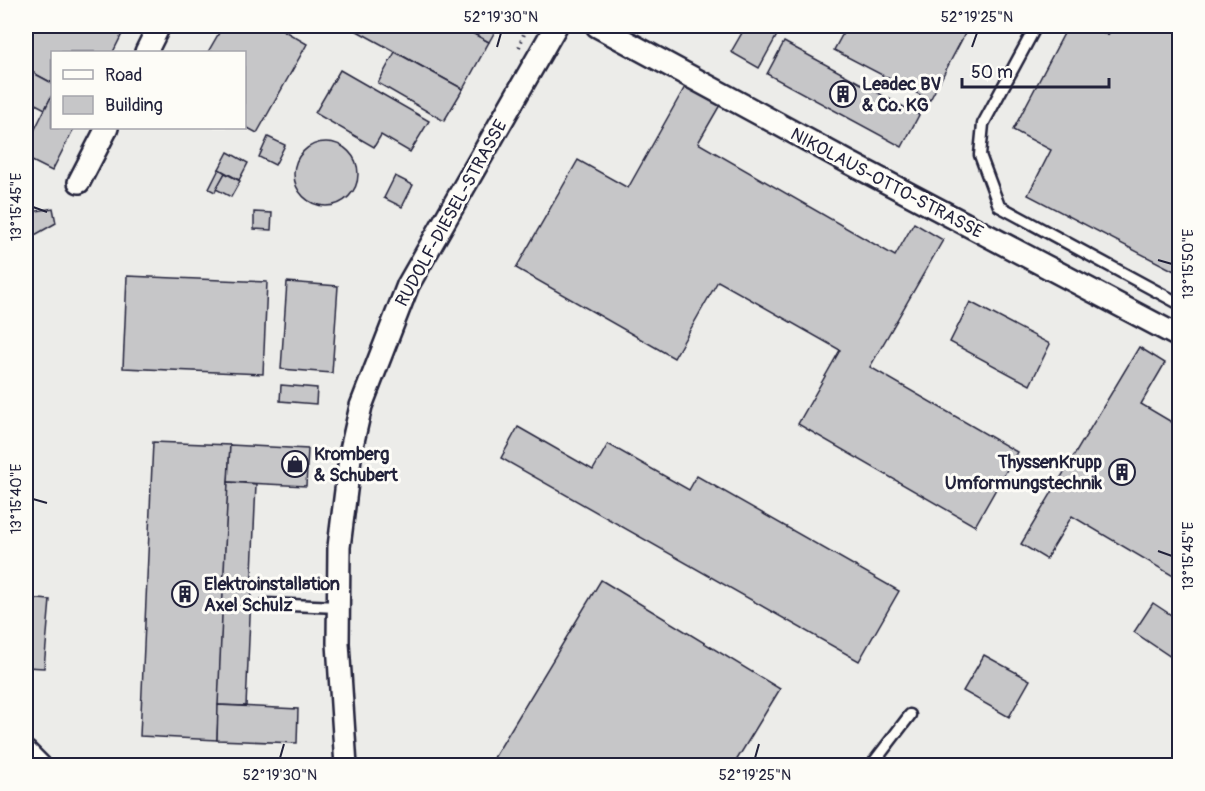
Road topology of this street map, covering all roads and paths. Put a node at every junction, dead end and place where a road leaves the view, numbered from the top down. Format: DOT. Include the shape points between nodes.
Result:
graph roads {
  1 [pos="159,26"];
  2 [pos="556,26"];
  3 [pos="597,26"];
  4 [pos="1036,26"];
  5 [pos="146,51"];
  6 [pos="106,129"];
  7 [pos="79,182"];
  8 [pos="1179,304"];
  9 [pos="1179,337"];
  10 [pos="266,604"];
  11 [pos="338,607"];
  12 [pos="910,715"];
  13 [pos="26,752"];
  14 [pos="40,765"];
  15 [pos="346,765"];
  16 [pos="871,765"];
  1 -- 5 [label="street"];
  2 -- 11 [label="street, RUDOLF-DIESEL-STRASSE" via="408,285 367,387 345,486"];
  3 -- 9 [label="street, NIKOLAUS-OTTO-STRASSE"];
  4 -- 8 [label="lane" via="983,124 980,155 999,206"];
  6 -- 7 [label="street"];
  10 -- 11 [label="lane"];
  11 -- 15 [label="street, RUDOLF-DIESEL-STRASSE"];
  12 -- 16 [label="lane"];
  13 -- 14 [label="street"];
}
